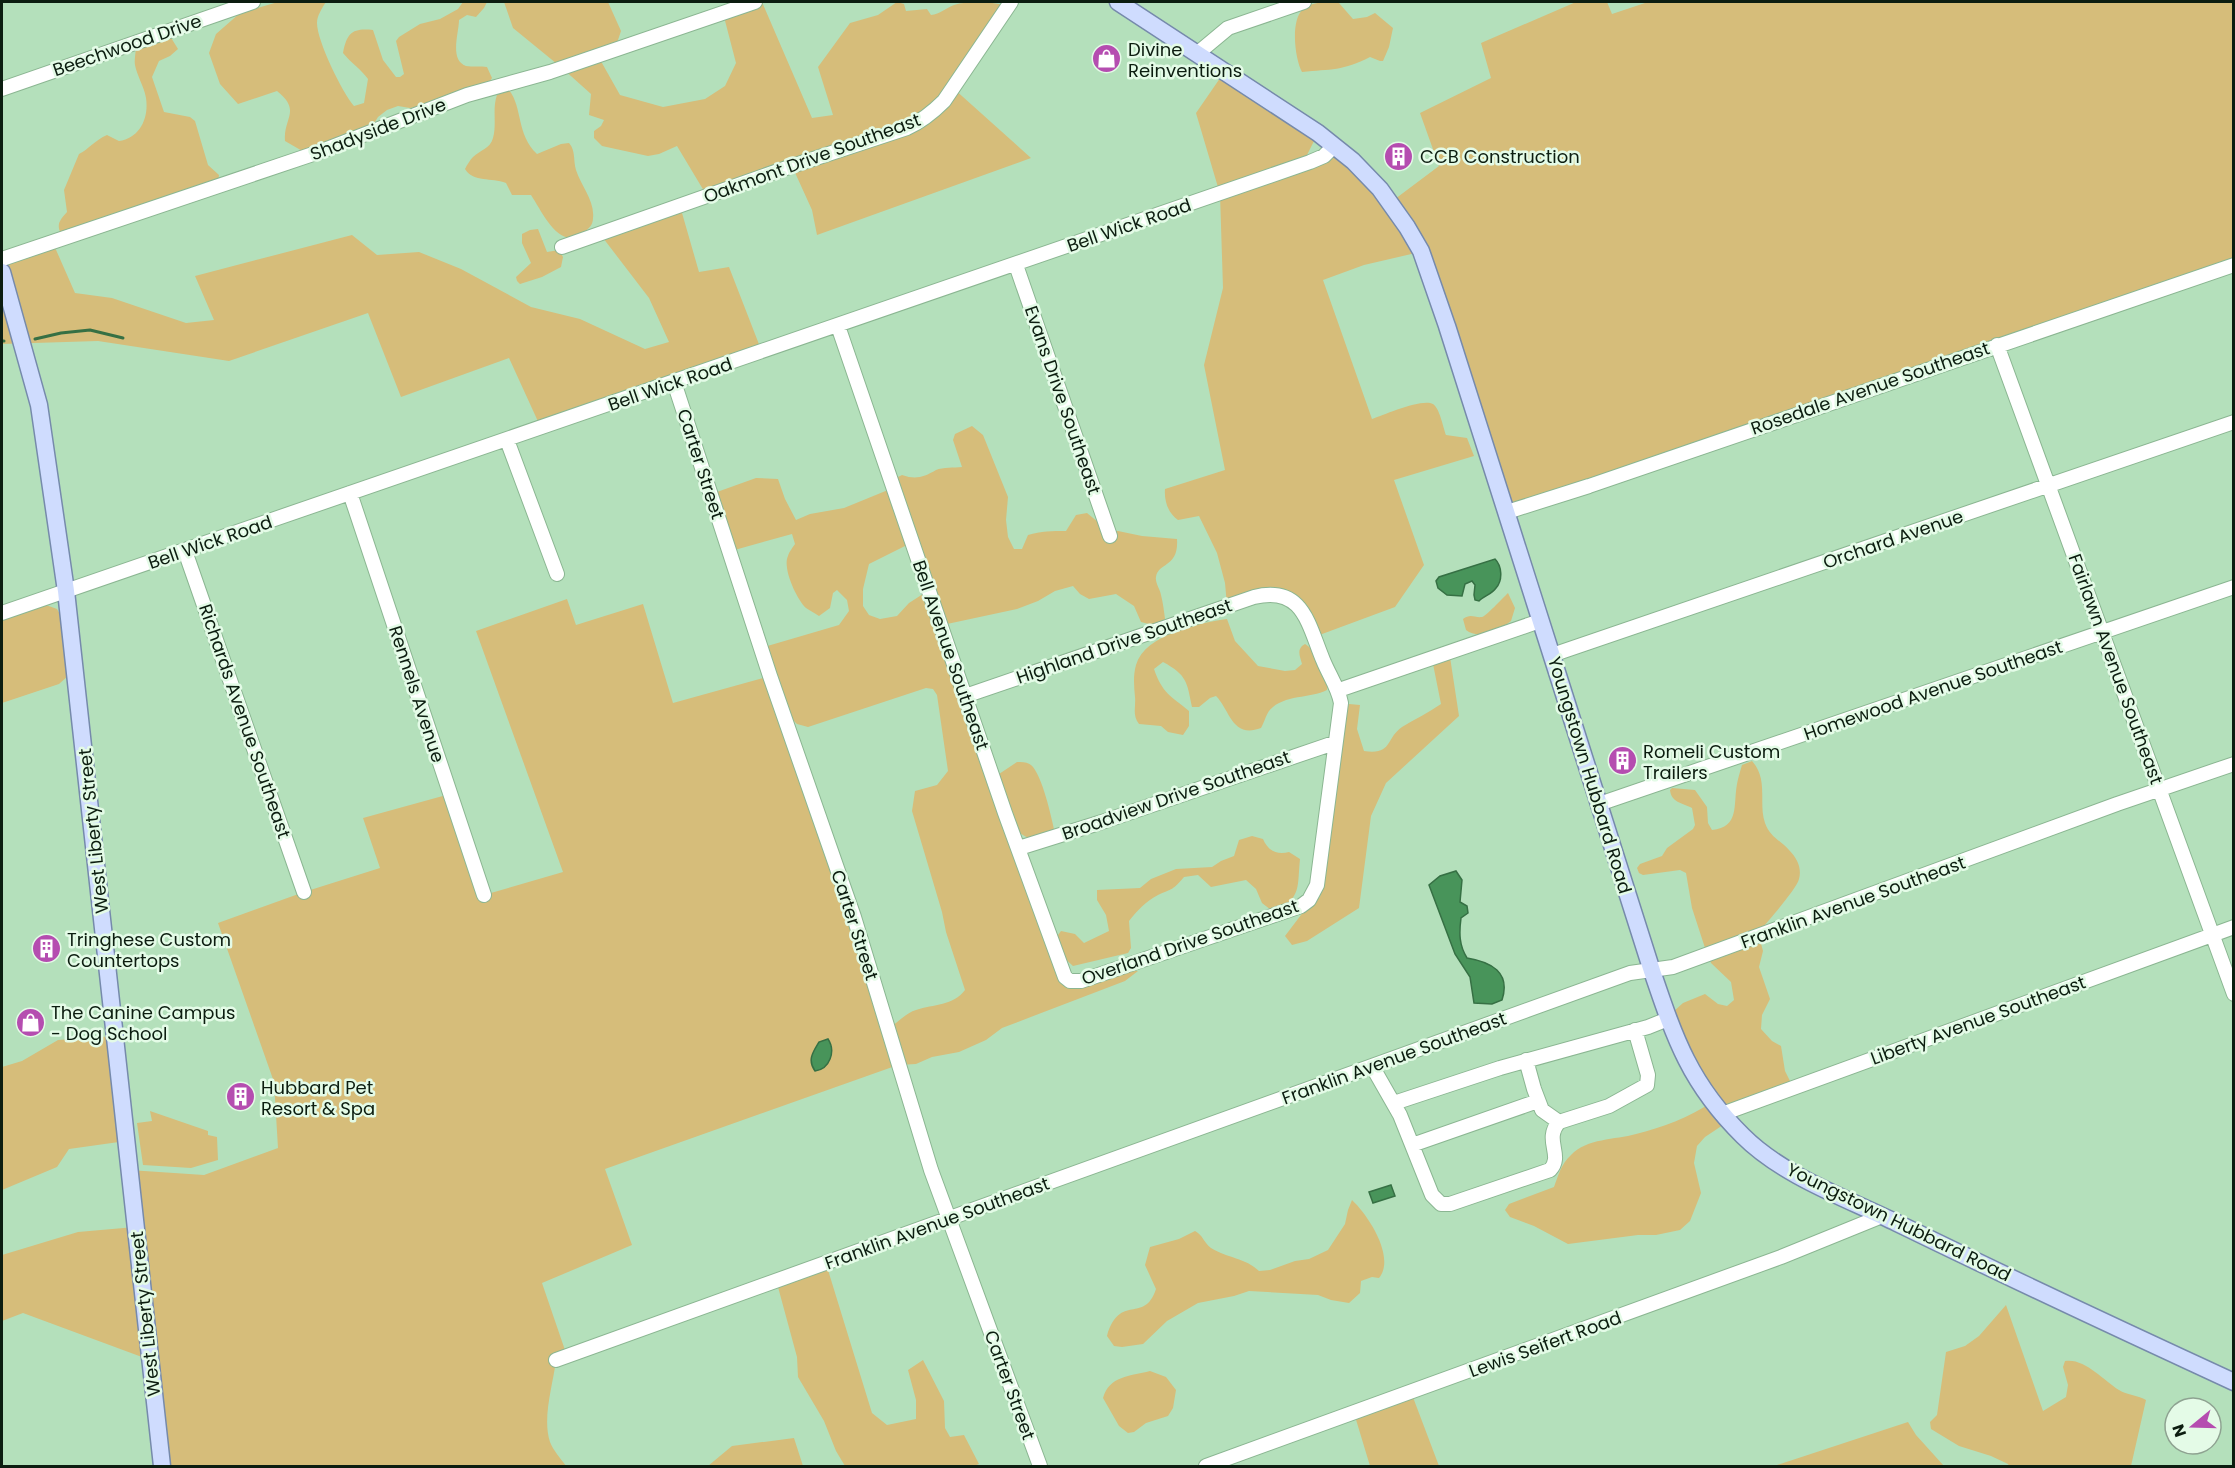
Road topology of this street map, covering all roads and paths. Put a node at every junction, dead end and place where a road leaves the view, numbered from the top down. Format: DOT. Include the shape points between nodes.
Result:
graph roads {
  1 [pos="253,2"];
  2 [pos="755,2"];
  3 [pos="1011,2"];
  4 [pos="1119,2"];
  5 [pos="1304,2"];
  6 [pos="1198,53"];
  7 [pos="2,89"];
  8 [pos="1334,146"];
  9 [pos="562,247"];
  10 [pos="2,259"];
  11 [pos="1016,265"];
  12 [pos="2234,265"];
  13 [pos="2,272"];
  14 [pos="838,326"];
  15 [pos="1997,345"];
  16 [pos="674,382"];
  17 [pos="2234,422"];
  18 [pos="507,440"];
  19 [pos="2048,486"];
  20 [pos="350,493"];
  21 [pos="1507,512"];
  22 [pos="1110,536"];
  23 [pos="185,551"];
  24 [pos="557,574"];
  25 [pos="2234,587"];
  26 [pos="66,591"];
  27 [pos="2,613"];
  28 [pos="1540,621"];
  29 [pos="2102,631"];
  30 [pos="1552,655"];
  31 [pos="1339,690"];
  32 [pos="965,696"];
  33 [pos="1334,743"];
  34 [pos="2234,764"];
  35 [pos="2159,790"];
  36 [pos="1599,804"];
  37 [pos="1018,848"];
  38 [pos="304,892"];
  39 [pos="484,895"];
  40 [pos="2234,927"];
  41 [pos="2212,935"];
  42 [pos="1652,971"];
  43 [pos="1070,981"];
  44 [pos="2234,994"];
  45 [pos="1668,1019"];
  46 [pos="1635,1030"];
  47 [pos="1526,1060"];
  48 [pos="1372,1066"];
  49 [pos="1538,1101"];
  50 [pos="1394,1103"];
  51 [pos="1722,1114"];
  52 [pos="1559,1122"];
  53 [pos="1412,1145"];
  54 [pos="1882,1215"];
  55 [pos="949,1220"];
  56 [pos="555,1360"];
  57 [pos="2234,1382"];
  58 [pos="162,1467"];
  59 [pos="1040,1467"];
  60 [pos="1206,1467"];
  1 -- 7 [label="street, Beechwood Drive"];
  2 -- 10 [label="street, Shadyside Drive" via="550,72 467,95 319,152"];
  3 -- 9 [label="street, Oakmont Drive Southeast" via="944,101 919,122"];
  4 -- 6 [label="main road, Youngstown Hubbard Road"];
  5 -- 6 [label="street" via="1228,28"];
  6 -- 8 [label="main road, Youngstown Hubbard Road"];
  8 -- 11 [label="street, Bell Wick Road" via="1310,162"];
  8 -- 21 [label="main road, Youngstown Hubbard Road" via="1380,189 1420,251"];
  11 -- 14 [label="street, Bell Wick Road"];
  11 -- 22 [label="street, Evans Drive Southeast"];
  12 -- 15 [label="street, Rosedale Avenue Southeast"];
  13 -- 26 [label="main road, West Liberty Street" via="39,405"];
  14 -- 16 [label="street, Bell Wick Road"];
  14 -- 32 [label="street, Bell Avenue Southeast"];
  15 -- 19 [label="street, Fairlawn Avenue Southeast"];
  15 -- 21 [label="street, Rosedale Avenue Southeast"];
  16 -- 18 [label="street, Bell Wick Road"];
  16 -- 55 [label="street, Carter Street" via="854,917 913,1117"];
  17 -- 19 [label="street, Orchard Avenue"];
  18 -- 20 [label="street, Bell Wick Road"];
  18 -- 24 [label="street"];
  19 -- 29 [label="street, Fairlawn Avenue Southeast"];
  19 -- 30 [label="street, Orchard Avenue"];
  20 -- 23 [label="street, Bell Wick Road"];
  20 -- 39 [label="street, Rennels Avenue"];
  21 -- 28 [label="main road, Youngstown Hubbard Road"];
  23 -- 26 [label="street, Bell Wick Road"];
  23 -- 38 [label="street, Richards Avenue Southeast"];
  25 -- 29 [label="street, Homewood Avenue Southeast"];
  26 -- 27 [label="street, Bell Wick Road"];
  26 -- 58 [label="main road, West Liberty Street"];
  28 -- 30 [label="main road, Youngstown Hubbard Road"];
  28 -- 31 [label="street"];
  29 -- 35 [label="street, Fairlawn Avenue Southeast"];
  29 -- 36 [label="street, Homewood Avenue Southeast"];
  30 -- 36 [label="main road, Youngstown Hubbard Road"];
  31 -- 32 [label="street, Highland Drive Southeast" via="1303,612 1293,600 1266,594"];
  31 -- 33 [label="street" via="1341,703"];
  32 -- 37 [label="street, Bell Avenue Southeast"];
  33 -- 37 [label="street, Broadview Drive Southeast"];
  33 -- 43 [label="street, Overland Drive Southeast" via="1317,885 1309,900 1081,981"];
  34 -- 35 [label="street, Franklin Avenue Southeast"];
  35 -- 41 [label="street, Fairlawn Avenue Southeast"];
  35 -- 42 [label="street, Franklin Avenue Southeast" via="1673,967"];
  36 -- 42 [label="main road, Youngstown Hubbard Road"];
  37 -- 43 [label="street, Bell Avenue Southeast" via="1062,973"];
  40 -- 41 [label="street, Liberty Avenue Southeast"];
  41 -- 44 [label="street, Fairlawn Avenue Southeast"];
  41 -- 51 [label="street, Liberty Avenue Southeast"];
  42 -- 45 [label="main road, Youngstown Hubbard Road"];
  42 -- 48 [label="street, Franklin Avenue Southeast" via="1630,973"];
  45 -- 46 [label="street"];
  45 -- 51 [label="main road, Youngstown Hubbard Road" via="1686,1062"];
  46 -- 47 [label="street"];
  46 -- 52 [label="street" via="1648,1075 1647,1085 1609,1106"];
  47 -- 49 [label="street"];
  47 -- 50 [label="street"];
  48 -- 50 [label="street"];
  48 -- 55 [label="street, Franklin Avenue Southeast"];
  49 -- 52 [label="street" via="1542,1110"];
  49 -- 53 [label="street"];
  50 -- 53 [label="street"];
  51 -- 54 [label="main road, Youngstown Hubbard Road" via="1769,1157 1803,1178"];
  52 -- 53 [label="street" via="1552,1135 1556,1161 1550,1170 1450,1204 1441,1204 1432,1195"];
  54 -- 57 [label="main road, Youngstown Hubbard Road"];
  54 -- 60 [label="street, Lewis Seifert Road" via="1762,1264"];
  55 -- 56 [label="street, Franklin Avenue Southeast"];
  55 -- 59 [label="street, Carter Street"];
}
